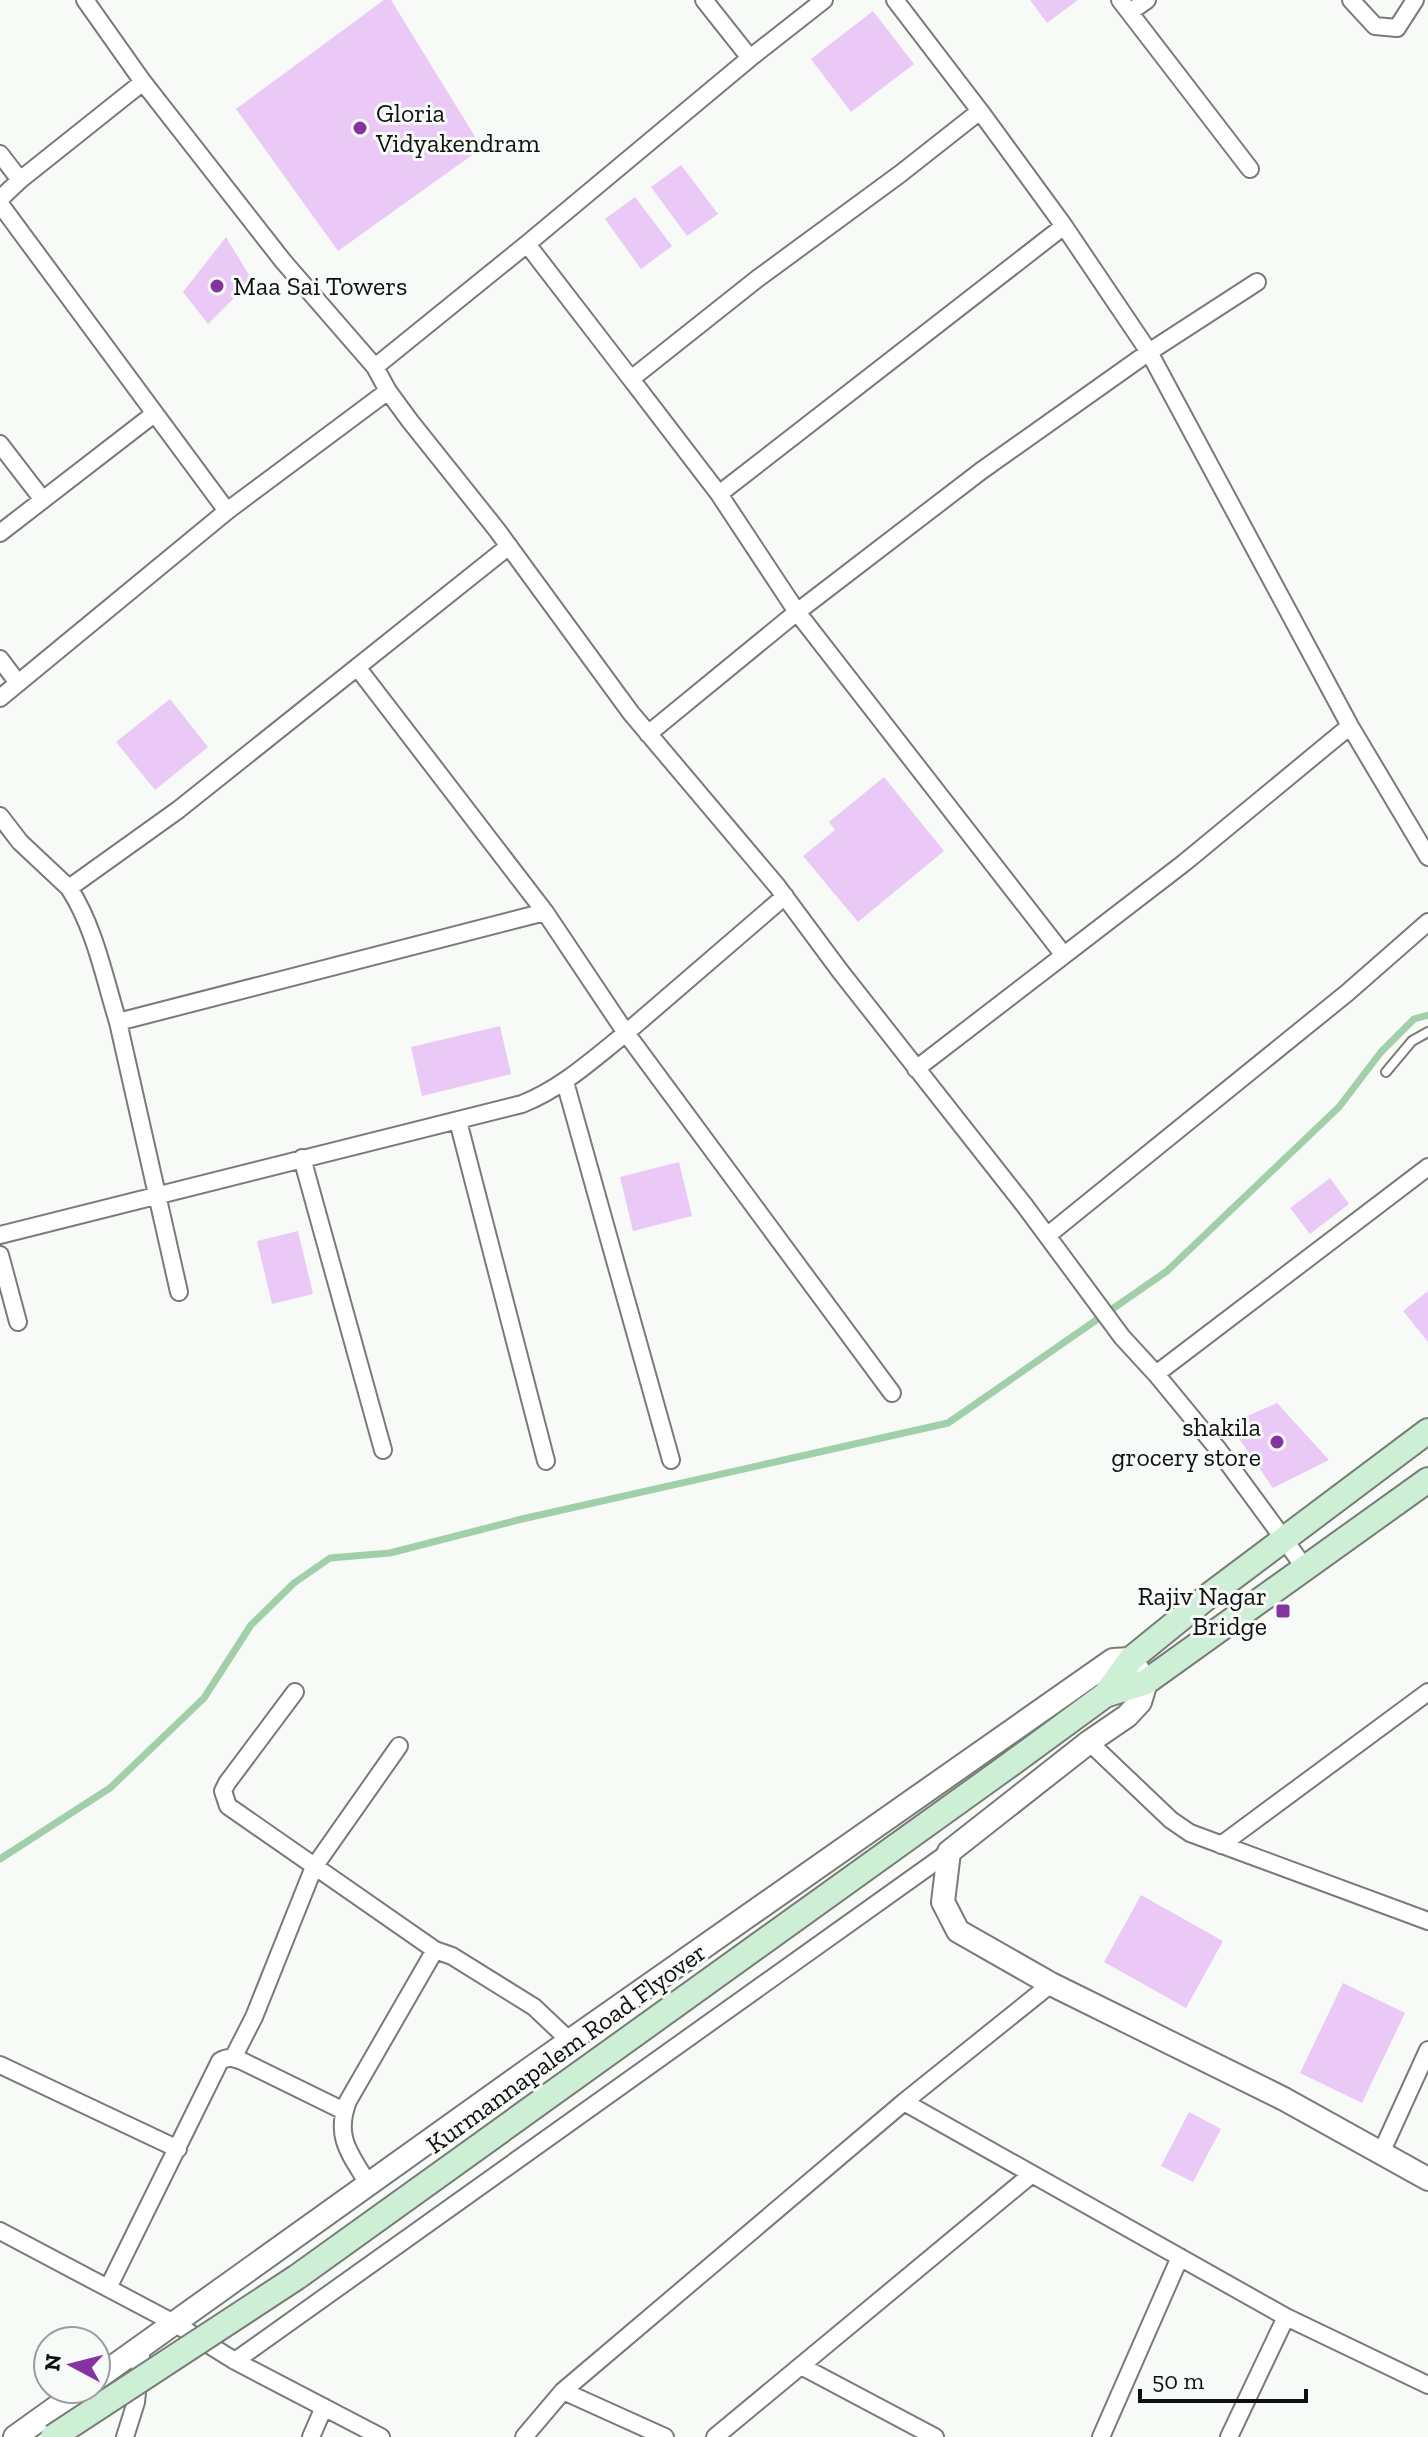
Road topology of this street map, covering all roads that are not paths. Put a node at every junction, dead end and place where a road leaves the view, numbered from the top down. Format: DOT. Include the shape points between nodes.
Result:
graph roads {
  1 [pos="85,0"];
  2 [pos="704,0"];
  3 [pos="824,0"];
  4 [pos="895,0"];
  5 [pos="1147,0"];
  6 [pos="1351,0"];
  7 [pos="1415,0"];
  8 [pos="1125,6"];
  9 [pos="750,58"];
  10 [pos="143,82"];
  11 [pos="980,111"];
  12 [pos="0,154"];
  13 [pos="1250,169"];
  14 [pos="20,180"];
  15 [pos="0,202"];
  16 [pos="1064,226"];
  17 [pos="527,244"];
  18 [pos="1257,282"];
  19 [pos="1149,352"];
  20 [pos="375,367"];
  21 [pos="631,379"];
  22 [pos="388,391"];
  23 [pos="154,414"];
  24 [pos="0,444"];
  25 [pos="719,494"];
  26 [pos="43,500"];
  27 [pos="227,511"];
  28 [pos="0,533"];
  29 [pos="509,546"];
  30 [pos="797,612"];
  31 [pos="0,659"];
  32 [pos="357,667"];
  33 [pos="18,683"];
  34 [pos="0,698"];
  35 [pos="1350,726"];
  36 [pos="648,734"];
  37 [pos="0,816"];
  38 [pos="1428,857"];
  39 [pos="69,888"];
  40 [pos="785,896"];
  41 [pos="545,912"];
  42 [pos="1428,922"];
  43 [pos="1063,954"];
  44 [pos="118,1022"];
  45 [pos="1428,1032"];
  46 [pos="626,1033"];
  47 [pos="916,1069"];
  48 [pos="1386,1072"];
  49 [pos="565,1082"];
  50 [pos="458,1121"];
  51 [pos="302,1158"];
  52 [pos="1428,1167"];
  53 [pos="156,1195"];
  54 [pos="0,1235"];
  55 [pos="1048,1235"];
  56 [pos="0,1255"];
  57 [pos="179,1292"];
  58 [pos="18,1322"];
  59 [pos="1156,1374"];
  60 [pos="892,1393"];
  61 [pos="1428,1431"];
  62 [pos="383,1450"];
  63 [pos="671,1460"];
  64 [pos="546,1461"];
  65 [pos="1425,1486"];
  66 [pos="1285,1539"];
  67 [pos="1305,1568"];
  68 [pos="1131,1659"];
  69 [pos="1146,1682"];
  70 [pos="295,1692"];
  71 [pos="1428,1692"];
  72 [pos="1105,1695"];
  73 [pos="1089,1742"];
  74 [pos="399,1746"];
  75 [pos="1221,1845"];
  76 [pos="949,1852"];
  77 [pos="314,1867"];
  78 [pos="1428,1921"];
  79 [pos="435,1950"];
  80 [pos="1051,1984"];
  81 [pos="570,2041"];
  82 [pos="1428,2050"];
  83 [pos="233,2058"];
  84 [pos="0,2065"];
  85 [pos="904,2102"];
  86 [pos="344,2111"];
  87 [pos="178,2149"];
  88 [pos="1381,2153"];
  89 [pos="1032,2174"];
  90 [pos="1428,2179"];
  91 [pos="369,2185"];
  92 [pos="0,2231"];
  93 [pos="1180,2257"];
  94 [pos="108,2288"];
  95 [pos="1286,2317"];
  96 [pos="174,2323"];
  97 [pos="142,2346"];
  98 [pos="235,2361"];
  99 [pos="801,2366"];
  100 [pos="112,2368"];
  101 [pos="1428,2385"];
  102 [pos="563,2391"];
  103 [pos="60,2405"];
  104 [pos="324,2407"];
  105 [pos="15,2437"];
  106 [pos="53,2437"];
  107 [pos="125,2437"];
  108 [pos="311,2437"];
  109 [pos="381,2437"];
  110 [pos="524,2437"];
  111 [pos="665,2437"];
  112 [pos="715,2437"];
  113 [pos="935,2437"];
  114 [pos="1101,2437"];
  115 [pos="1229,2437"];
  1 -- 10 [label="street"];
  2 -- 9 [label="street"];
  3 -- 9 [label="street"];
  4 -- 11 [label="street"];
  5 -- 8 [label="street"];
  6 -- 7 [label="street" via="1375,26 1397,28"];
  8 -- 13 [label="street"];
  9 -- 17 [label="street"];
  10 -- 14 [label="street"];
  10 -- 20 [label="street" via="283,261"];
  11 -- 16 [label="street"];
  11 -- 21 [label="street"];
  12 -- 14 [label="street"];
  14 -- 15 [label="street"];
  15 -- 23 [label="street"];
  16 -- 19 [label="street"];
  16 -- 25 [label="street"];
  17 -- 20 [label="street"];
  17 -- 21 [label="street"];
  18 -- 19 [label="street"];
  19 -- 30 [label="street" via="981,471"];
  19 -- 35 [label="street"];
  20 -- 22 [label="street"];
  21 -- 25 [label="street"];
  22 -- 27 [label="street"];
  22 -- 29 [label="street"];
  23 -- 26 [label="street"];
  23 -- 27 [label="street"];
  24 -- 26 [label="street"];
  25 -- 30 [label="street"];
  26 -- 28 [label="street"];
  27 -- 33 [label="street"];
  29 -- 32 [label="street"];
  29 -- 36 [label="street"];
  30 -- 36 [label="street"];
  30 -- 43 [label="street"];
  31 -- 33 [label="street"];
  32 -- 39 [label="street" via="178,810"];
  32 -- 41 [label="street"];
  33 -- 34 [label="street"];
  35 -- 38 [label="street"];
  35 -- 43 [label="street" via="1184,863"];
  36 -- 40 [label="street"];
  37 -- 39 [label="street"];
  39 -- 44 [label="street" via="89,926"];
  40 -- 46 [label="street"];
  40 -- 47 [label="street"];
  41 -- 44 [label="street"];
  41 -- 46 [label="street"];
  42 -- 55 [label="street"];
  43 -- 47 [label="street"];
  44 -- 53 [label="street"];
  45 -- 48 [label="lane" via="1412,1041"];
  46 -- 49 [label="street"];
  46 -- 60 [label="street"];
  47 -- 55 [label="street"];
  49 -- 50 [label="street" via="522,1104"];
  49 -- 63 [label="street"];
  50 -- 51 [label="street"];
  50 -- 64 [label="street"];
  51 -- 53 [label="street"];
  51 -- 62 [label="street"];
  52 -- 59 [label="street"];
  53 -- 54 [label="street"];
  53 -- 57 [label="street"];
  55 -- 59 [label="street" via="1122,1337"];
  56 -- 58 [label="street"];
  59 -- 66 [label="street"];
  61 -- 66 [label="main road, Kurmannapalem Road Flyover"];
  65 -- 67 [label="main road, Kurmannapalem Road Flyover"];
  66 -- 67 [label="street"];
  66 -- 68 [label="main road, Kurmannapalem Road Flyover"];
  67 -- 69 [label="main road, Kurmannapalem Road Flyover"];
  68 -- 69 [label="street"];
  68 -- 72 [label="main road, Kurmannapalem Road Flyover"];
  68 -- 81 [label="street" via="1113,1660"];
  69 -- 72 [label="main road, Kurmannapalem Road Flyover"];
  69 -- 73 [label="street" via="1140,1702 1127,1716"];
  70 -- 77 [label="street" via="223,1791 228,1806"];
  71 -- 75 [label="street"];
  72 -- 106 [label="main road, Kurmannapalem Road Flyover, bridge" via="297,2277"];
  73 -- 75 [label="street" via="1171,1820"];
  73 -- 76 [label="street"];
  74 -- 77 [label="street"];
  75 -- 78 [label="street"];
  76 -- 80 [label="street" via="943,1902 958,1931"];
  76 -- 98 [label="street"];
  77 -- 79 [label="street"];
  77 -- 83 [label="street"];
  79 -- 81 [label="street" via="509,1990"];
  79 -- 86 [label="street"];
  80 -- 85 [label="street"];
  80 -- 88 [label="street"];
  81 -- 91 [label="street"];
  82 -- 88 [label="street"];
  83 -- 86 [label="street"];
  83 -- 87 [label="street" via="220,2061"];
  84 -- 87 [label="street"];
  85 -- 89 [label="street"];
  85 -- 102 [label="street"];
  86 -- 91 [label="street" via="346,2147"];
  87 -- 94 [label="street"];
  88 -- 90 [label="street"];
  89 -- 93 [label="street"];
  89 -- 99 [label="street"];
  91 -- 96 [label="street"];
  92 -- 94 [label="street"];
  93 -- 95 [label="street"];
  93 -- 114 [label="street"];
  94 -- 96 [label="street"];
  95 -- 101 [label="street"];
  95 -- 115 [label="street"];
  96 -- 97 [label="street"];
  96 -- 98 [label="street"];
  97 -- 100 [label="street"];
  97 -- 107 [label="street" via="136,2402"];
  98 -- 104 [label="street"];
  99 -- 112 [label="street"];
  99 -- 113 [label="street"];
  102 -- 110 [label="street"];
  102 -- 111 [label="street"];
  103 -- 105 [label="street"];
  104 -- 108 [label="street"];
  104 -- 109 [label="street"];
}
